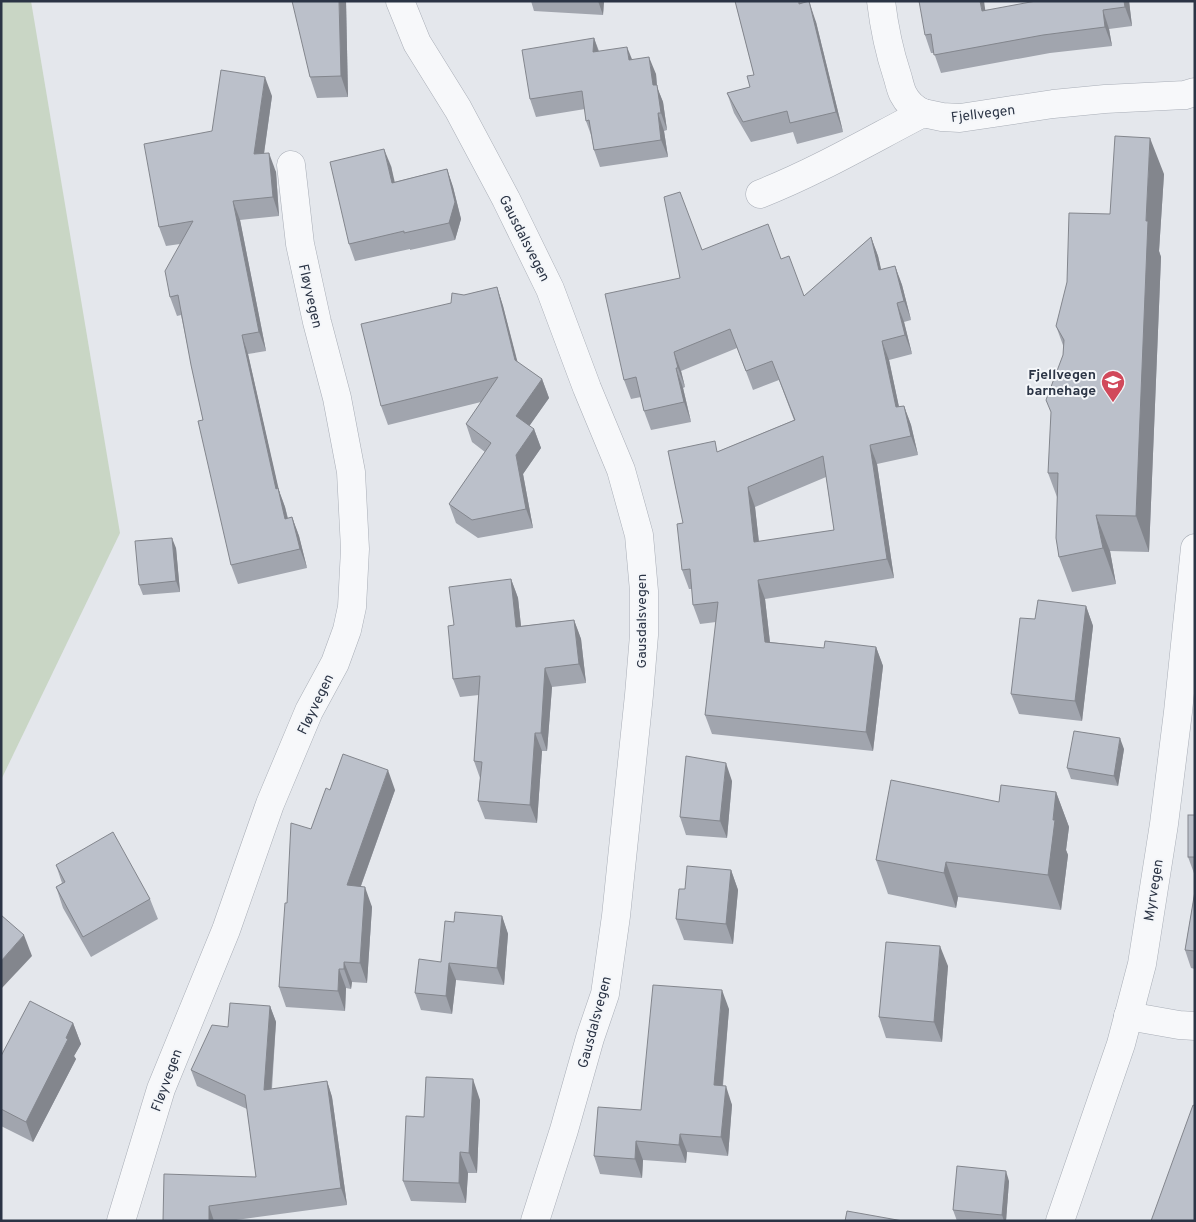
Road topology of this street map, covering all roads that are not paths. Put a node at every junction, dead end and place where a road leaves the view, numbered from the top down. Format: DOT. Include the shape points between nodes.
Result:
graph roads {
  1 [pos="400,1"];
  2 [pos="881,1"];
  3 [pos="1195,92"];
  4 [pos="922,113"];
  5 [pos="291,165"];
  6 [pos="760,194"];
  7 [pos="1195,548"];
  8 [pos="1128,1016"];
  9 [pos="1195,1026"];
  10 [pos="121,1221"];
  11 [pos="535,1221"];
  12 [pos="1060,1221"];
  1 -- 11 [label="street, Gausdalsvegen" via="417,42 458,109 550,289 621,470 639,535 644,591 640,695 605,994"];
  2 -- 4 [label="street" via="887,39 903,93 909,103"];
  3 -- 4 [label="street, Fjellvegen" via="1053,104 960,118"];
  4 -- 6 [label="street" via="822,167"];
  5 -- 10 [label="street, Fløyvegen" via="300,244 351,472 355,549 352,607 335,663 309,711 270,804 226,930 160,1089"];
  7 -- 8 [label="street, Myrvegen" via="1164,824 1142,964"];
  8 -- 9 [label="street"];
  8 -- 12 [label="street, Myrvegen"];
}
